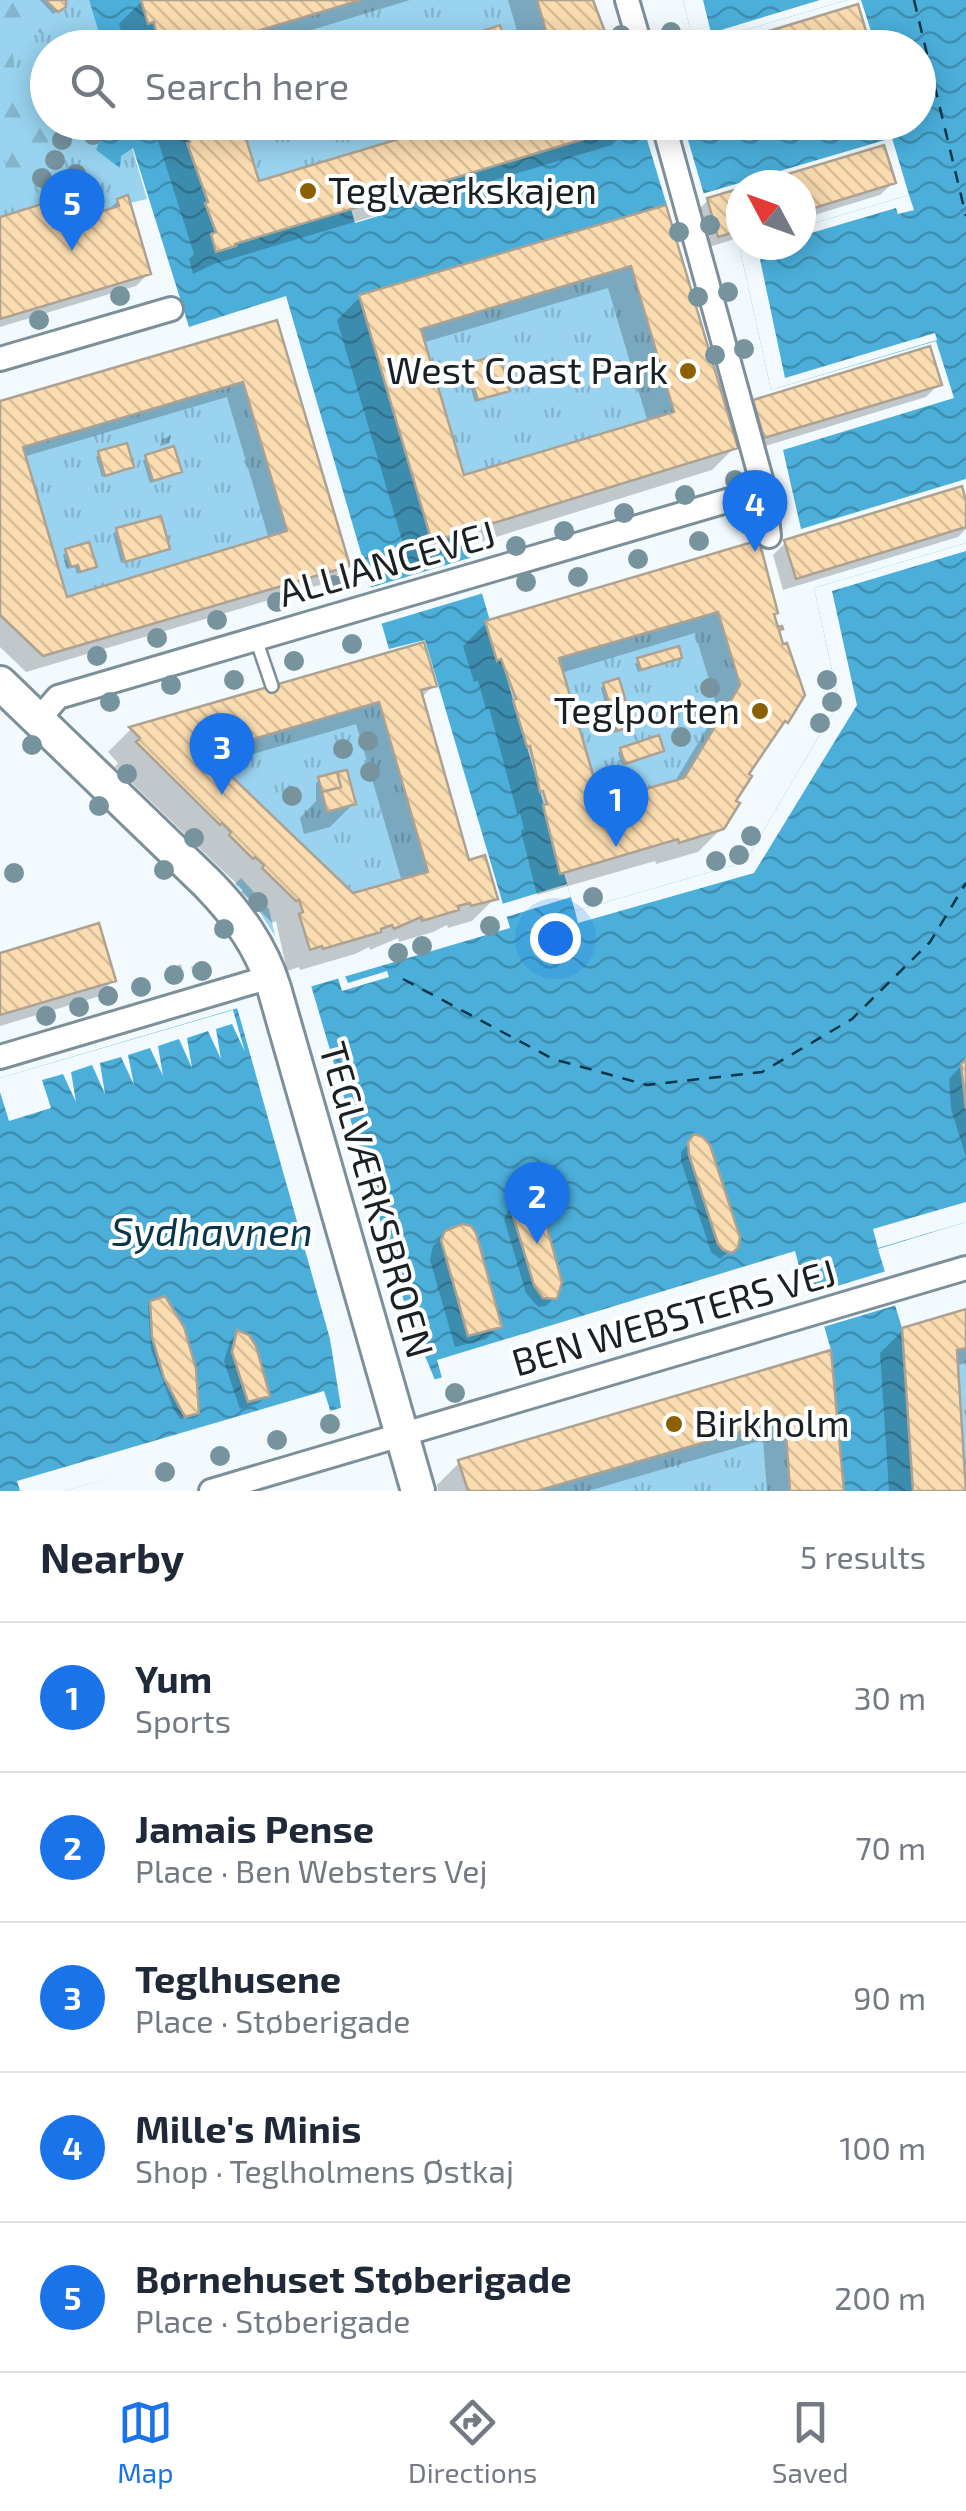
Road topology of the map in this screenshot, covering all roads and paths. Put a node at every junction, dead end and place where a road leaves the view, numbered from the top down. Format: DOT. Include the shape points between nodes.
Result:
graph roads {
  1 [pos="627,0"];
  2 [pos="635,30"];
  3 [pos="668,140"];
  4 [pos="170,309"];
  5 [pos="0,360"];
  6 [pos="764,490"];
  7 [pos="769,536"];
  8 [pos="256,639"];
  9 [pos="0,683"];
  10 [pos="272,686"];
  11 [pos="38,720"];
  12 [pos="272,983"];
  13 [pos="0,1057"];
  14 [pos="966,1268"];
  15 [pos="398,1420"];
  16 [pos="212,1491"];
  17 [pos="418,1491"];
  1 -- 2 [label="street"];
  3 -- 6 [label="street"];
  4 -- 5 [label="street"];
  6 -- 7 [label="street"];
  6 -- 8 [label="street, ALLIANCEVEJ"];
  8 -- 10 [label="lane"];
  8 -- 11 [label="street, ALLIANCEVEJ" via="58,697"];
  9 -- 11 [label="street, TEGLVÆRKSBROEN"];
  11 -- 12 [label="street, TEGLVÆRKSBROEN" via="236,912"];
  12 -- 13 [label="street"];
  12 -- 15 [label="street, TEGLVÆRKSBROEN"];
  14 -- 15 [label="street, BEN WEBSTERS VEJ"];
  15 -- 16 [label="street, BEN WEBSTERS VEJ"];
  15 -- 17 [label="street, TEGLVÆRKSBROEN"];
}
